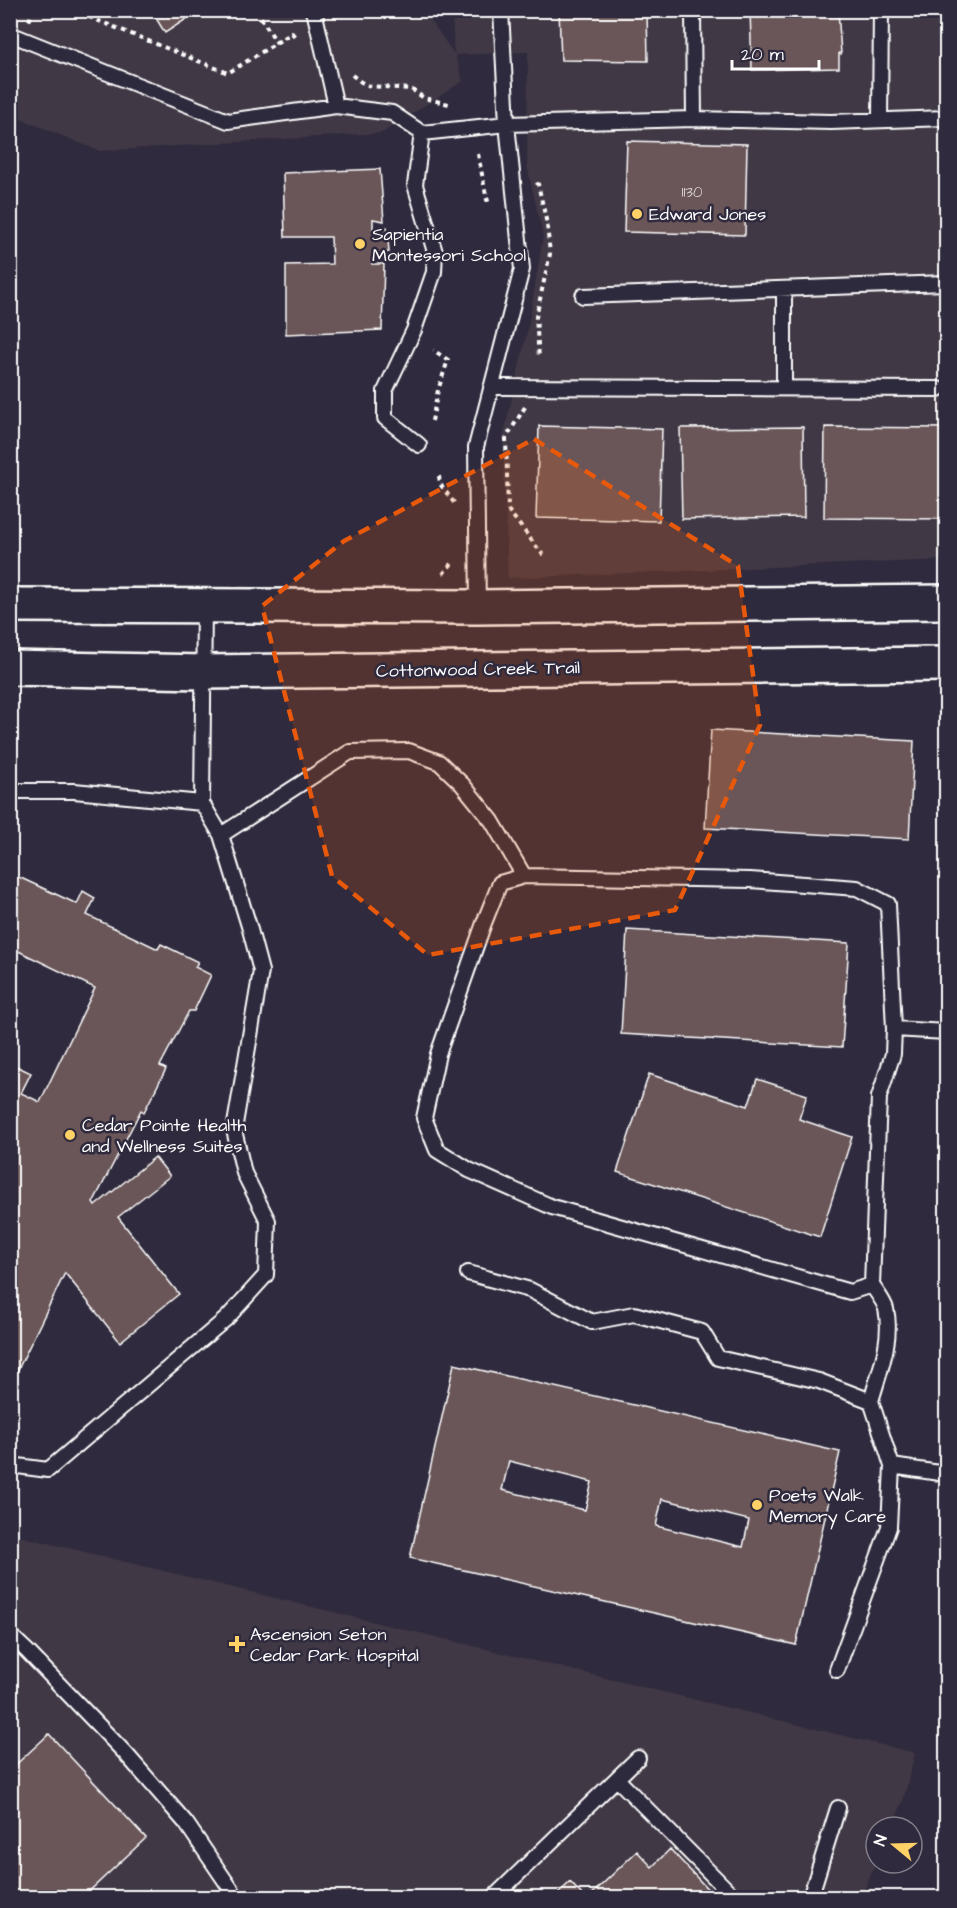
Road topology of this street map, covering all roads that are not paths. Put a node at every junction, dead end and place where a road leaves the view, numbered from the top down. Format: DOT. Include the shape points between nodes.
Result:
graph roads {
  1 [pos="312,10"];
  2 [pos="501,10"];
  3 [pos="693,10"];
  4 [pos="881,10"];
  5 [pos="10,34"];
  6 [pos="336,106"];
  7 [pos="946,118"];
  8 [pos="694,119"];
  9 [pos="880,120"];
  10 [pos="507,124"];
  11 [pos="422,133"];
  12 [pos="946,283"];
  13 [pos="784,289"];
  14 [pos="583,296"];
  15 [pos="491,387"];
  16 [pos="784,388"];
  17 [pos="938,389"];
  18 [pos="419,445"];
  19 [pos="946,602"];
  20 [pos="10,606"];
  21 [pos="204,606"];
  22 [pos="478,606"];
  23 [pos="946,664"];
  24 [pos="10,668"];
  25 [pos="204,672"];
  26 [pos="10,791"];
  27 [pos="201,803"];
  28 [pos="221,835"];
  29 [pos="524,876"];
  30 [pos="894,1029"];
  31 [pos="946,1032"];
  32 [pos="468,1273"];
  33 [pos="872,1285"];
  34 [pos="871,1401"];
  35 [pos="10,1466"];
  36 [pos="892,1466"];
  37 [pos="946,1474"];
  38 [pos="10,1635"];
  39 [pos="837,1670"];
  40 [pos="638,1758"];
  41 [pos="617,1779"];
  42 [pos="838,1808"];
  43 [pos="233,1892"];
  44 [pos="218,1898"];
  45 [pos="493,1898"];
  46 [pos="735,1898"];
  47 [pos="810,1898"];
  1 -- 6 [label="lane"];
  2 -- 10 [label="lane"];
  3 -- 8 [label="lane"];
  4 -- 9 [label="lane"];
  5 -- 6 [label="lane" via="228,122"];
  6 -- 11 [label="lane" via="392,113"];
  7 -- 9 [label="lane"];
  8 -- 9 [label="lane"];
  8 -- 10 [label="lane"];
  10 -- 11 [label="lane"];
  10 -- 15 [label="lane" via="522,269"];
  11 -- 18 [label="lane" via="414,185 435,252 434,272 414,330 385,392 385,418"];
  12 -- 13 [label="lane"];
  13 -- 14 [label="lane"];
  13 -- 16 [label="lane"];
  15 -- 16 [label="lane"];
  15 -- 22 [label="lane" via="476,447"];
  16 -- 17 [label="lane"];
  19 -- 22 [label="street"];
  20 -- 21 [label="street"];
  21 -- 22 [label="street"];
  21 -- 25 [label="lane"];
  23 -- 25 [label="street, Cottonwood Creek Trail"];
  24 -- 25 [label="street, Cottonwood Creek Trail"];
  25 -- 27 [label="lane"];
  26 -- 27 [label="lane" via="74,791"];
  27 -- 28 [label="lane"];
  28 -- 29 [label="lane" via="350,752 409,751 440,762 462,784 492,821"];
  28 -- 35 [label="lane" via="261,971 234,1130 244,1173 268,1221 266,1275 227,1318 48,1470"];
  29 -- 30 [label="lane" via="750,880 857,888 888,904"];
  29 -- 33 [label="lane" via="500,883 438,1054 424,1118 437,1150 469,1170 552,1207 850,1292"];
  30 -- 31 [label="lane"];
  30 -- 33 [label="lane" via="892,1054 879,1097"];
  32 -- 34 [label="lane" via="530,1290 592,1322 634,1314 702,1332 718,1358 819,1381"];
  33 -- 34 [label="lane" via="886,1308 887,1336"];
  34 -- 36 [label="lane"];
  36 -- 37 [label="lane"];
  36 -- 39 [label="lane" via="888,1527"];
  38 -- 43 [label="lane" via="126,1754 186,1823"];
  40 -- 41 [label="lane"];
  41 -- 45 [label="lane"];
  41 -- 46 [label="lane"];
  42 -- 47 [label="lane"];
  43 -- 44 [label="lane"];
}
